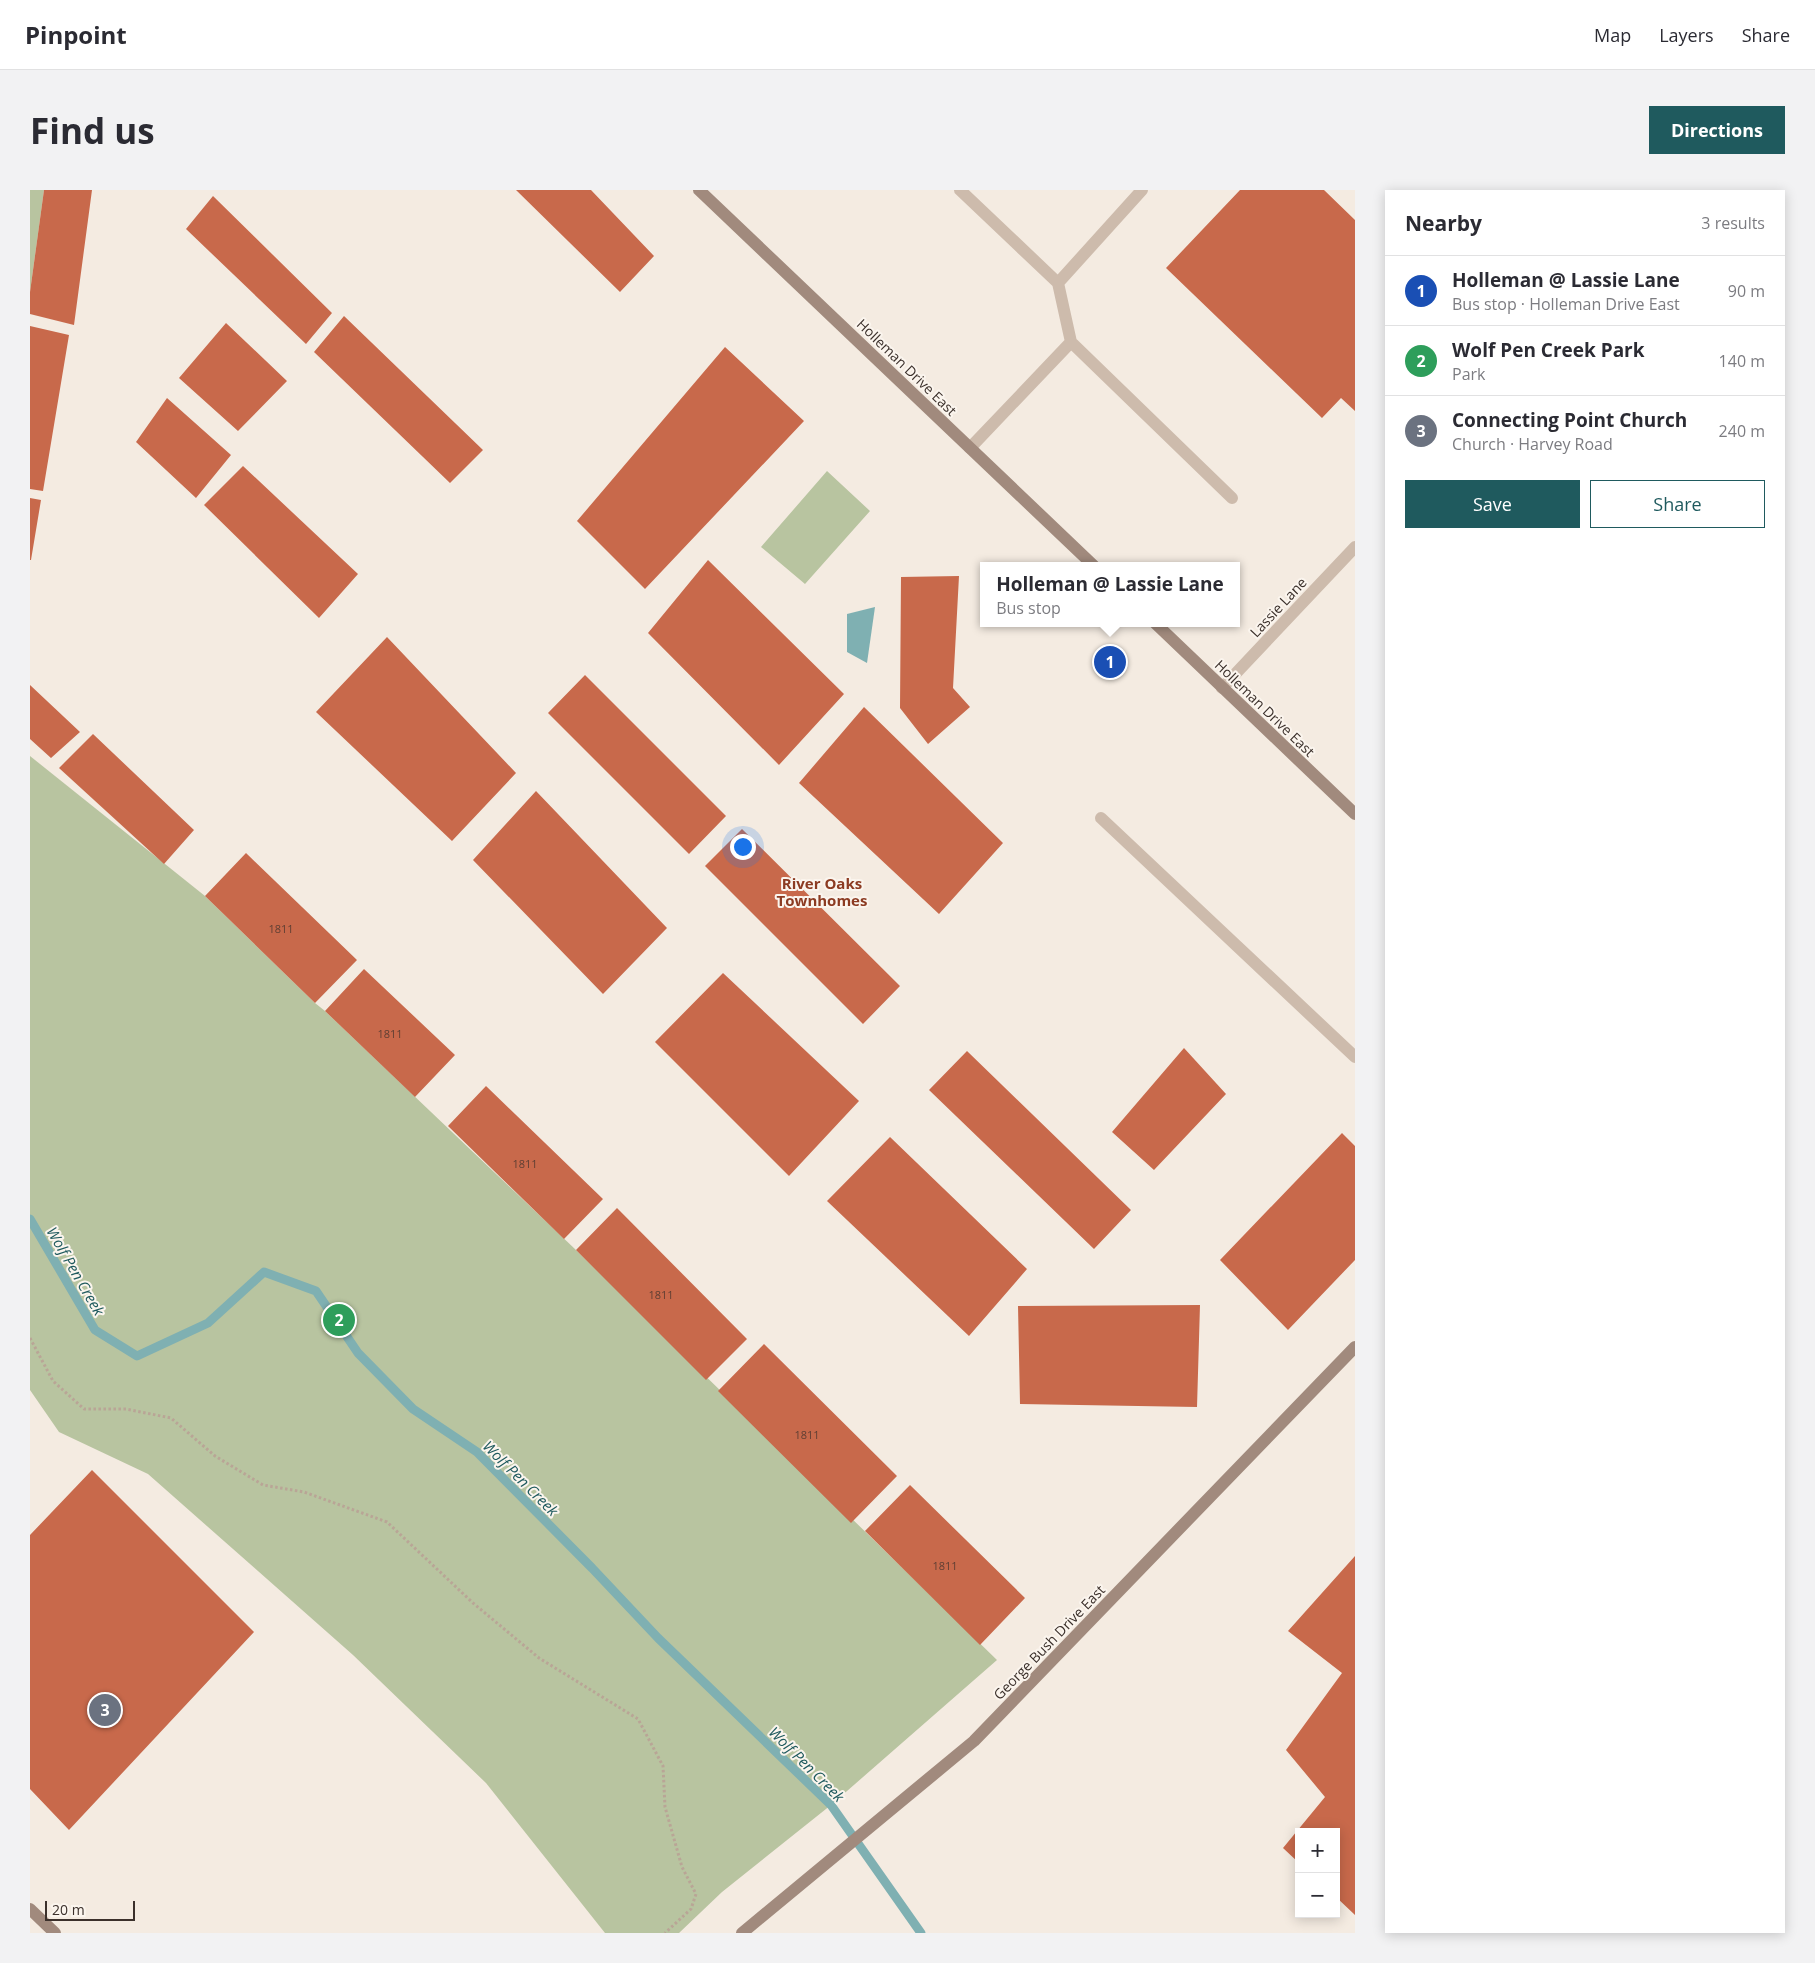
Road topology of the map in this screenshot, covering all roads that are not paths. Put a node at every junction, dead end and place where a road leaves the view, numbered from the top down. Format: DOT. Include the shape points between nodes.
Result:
graph roads {
  1 [pos="699,190"];
  2 [pos="960,190"];
  3 [pos="1142,190"];
  4 [pos="1058,283"];
  5 [pos="1071,342"];
  6 [pos="970,448"];
  7 [pos="1232,498"];
  8 [pos="1355,547"];
  9 [pos="1090,562"];
  10 [pos="1159,627"];
  11 [pos="1222,688"];
  12 [pos="1355,814"];
  13 [pos="1101,818"];
  14 [pos="1355,1057"];
  15 [pos="1355,1347"];
  16 [pos="30,1909"];
  17 [pos="745,1930"];
  18 [pos="55,1933"];
  1 -- 6 [label="street, Holleman Drive East"];
  2 -- 4 [label="street"];
  3 -- 4 [label="street"];
  4 -- 5 [label="street"];
  5 -- 6 [label="street"];
  5 -- 7 [label="street"];
  6 -- 9 [label="street, Holleman Drive East"];
  8 -- 11 [label="street, Lassie Lane"];
  10 -- 11 [label="street, Holleman Drive East"];
  11 -- 12 [label="street, Holleman Drive East"];
  13 -- 14 [label="street"];
  15 -- 17 [label="street, George Bush Drive East" via="974,1741"];
  16 -- 18 [label="street"];
}
